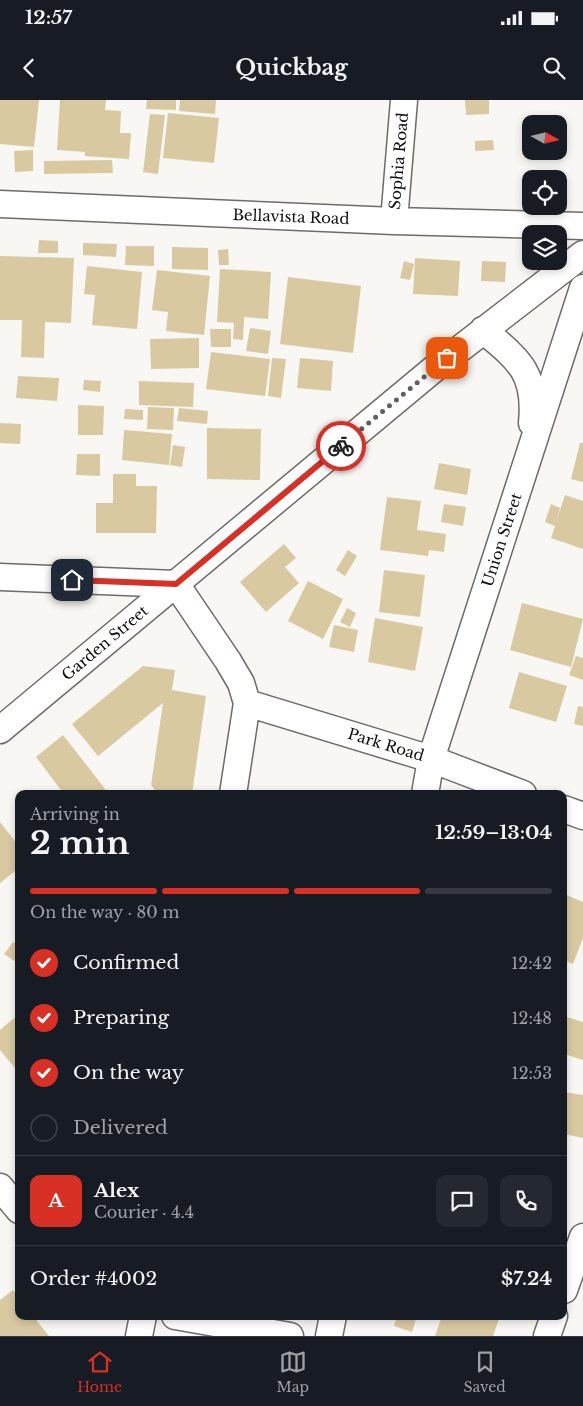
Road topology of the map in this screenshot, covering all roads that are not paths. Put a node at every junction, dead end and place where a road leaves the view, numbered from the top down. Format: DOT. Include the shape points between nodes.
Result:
graph roads {
  1 [pos="404,100"];
  2 [pos="0,204"];
  3 [pos="394,221"];
  4 [pos="583,226"];
  5 [pos="583,254"];
  6 [pos="583,288"];
  7 [pos="483,330"];
  8 [pos="530,456"];
  9 [pos="0,577"];
  10 [pos="176,584"];
  11 [pos="246,703"];
  12 [pos="0,730"];
  13 [pos="431,759"];
  14 [pos="234,790"];
  15 [pos="426,790"];
  16 [pos="512,790"];
  17 [pos="567,810"];
  18 [pos="583,816"];
  19 [pos="0,1187"];
  20 [pos="15,1205"];
  21 [pos="583,1237"];
  22 [pos="567,1282"];
  23 [pos="141,1320"];
  24 [pos="198,1320"];
  25 [pos="332,1320"];
  26 [pos="553,1320"];
  27 [pos="139,1336"];
  28 [pos="290,1336"];
  29 [pos="329,1336"];
  30 [pos="547,1336"];
  1 -- 3 [label="street, Sophia Road"];
  2 -- 3 [label="street, Bellavista Road"];
  3 -- 4 [label="street, Bellavista Road"];
  5 -- 7 [label="street, Garden Street"];
  6 -- 8 [label="street, Union Street"];
  7 -- 8 [label="street" via="508,351 530,382 534,402"];
  7 -- 10 [label="street, Garden Street"];
  8 -- 13 [label="street, Union Street"];
  9 -- 10 [label="street"];
  10 -- 11 [label="street" via="241,683"];
  10 -- 12 [label="street, Garden Street"];
  11 -- 13 [label="street, Park Road"];
  11 -- 14 [label="street"];
  13 -- 15 [label="street, Union Street"];
  13 -- 16 [label="street, Park Road"];
  17 -- 18 [label="street"];
  19 -- 20 [label="street"];
  21 -- 22 [label="street"];
  23 -- 27 [label="street"];
  24 -- 28 [label="street"];
  25 -- 29 [label="street"];
  26 -- 30 [label="street"];
}
